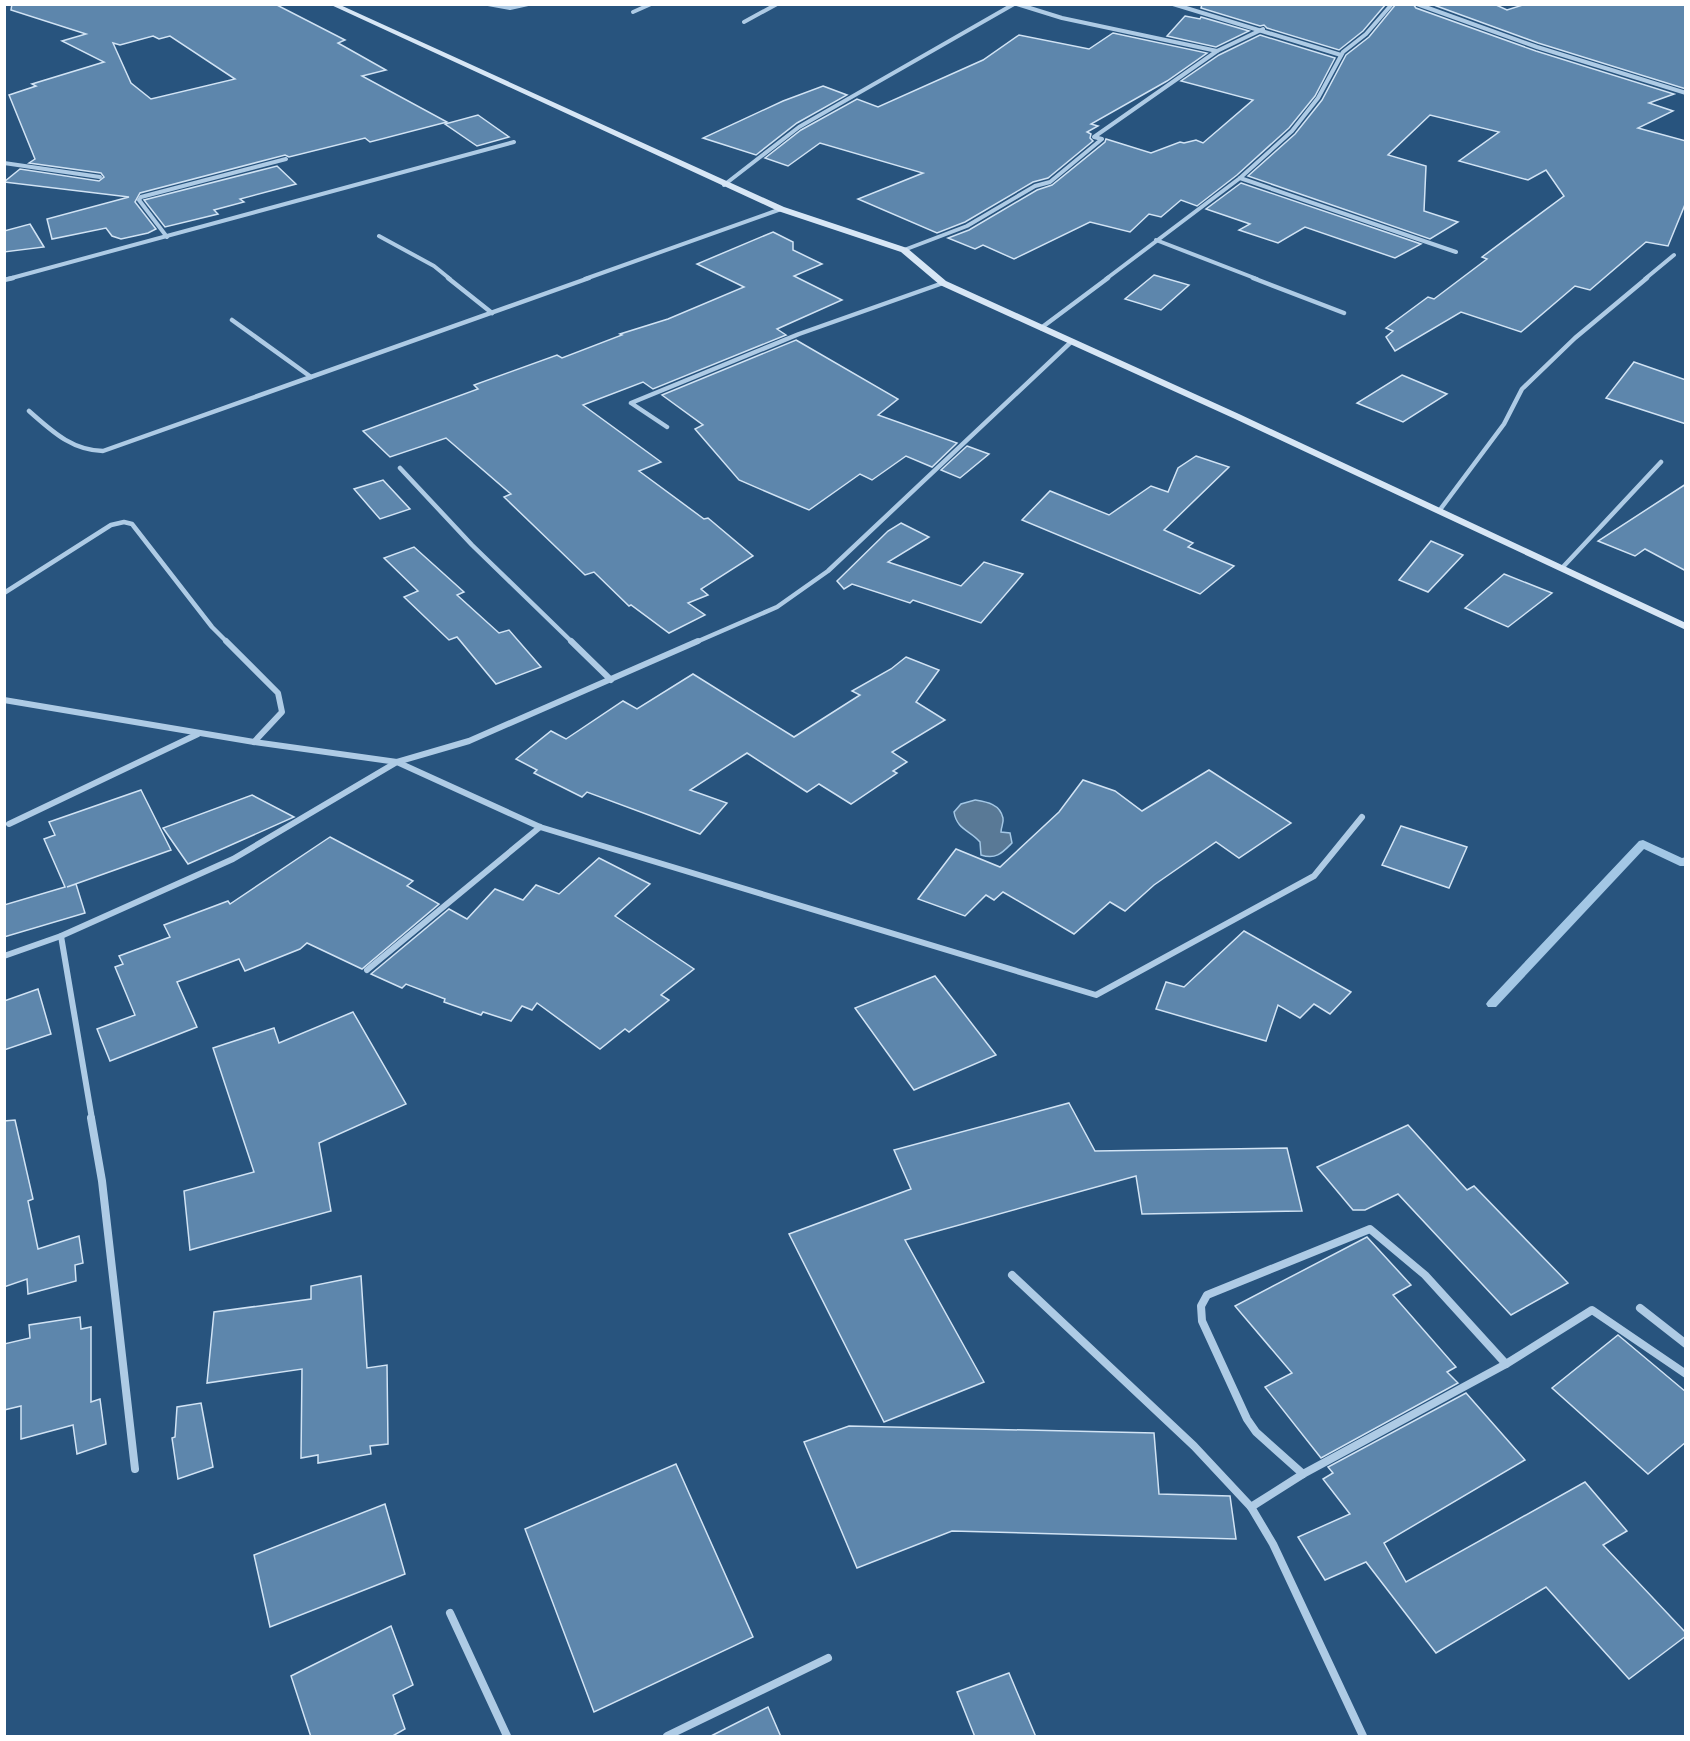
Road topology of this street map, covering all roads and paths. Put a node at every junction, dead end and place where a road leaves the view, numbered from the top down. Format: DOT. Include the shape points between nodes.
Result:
graph roads {
  1 [pos="332,4"];
  2 [pos="488,4"];
  3 [pos="528,4"];
  4 [pos="651,4"];
  5 [pos="777,4"];
  6 [pos="1015,4"];
  7 [pos="1173,4"];
  8 [pos="1417,4"];
  9 [pos="1389,5"];
  10 [pos="633,12"];
  11 [pos="744,22"];
  12 [pos="1263,29"];
  13 [pos="1217,51"];
  14 [pos="1341,55"];
  15 [pos="1686,93"];
  16 [pos="514,142"];
  17 [pos="286,159"];
  18 [pos="4,163"];
  19 [pos="100,177"];
  20 [pos="1240,178"];
  21 [pos="724,185"];
  22 [pos="781,209"];
  23 [pos="379,236"];
  24 [pos="167,237"];
  25 [pos="1156,240"];
  26 [pos="904,250"];
  27 [pos="1456,252"];
  28 [pos="1674,255"];
  29 [pos="4,280"];
  30 [pos="943,283"];
  31 [pos="492,313"];
  32 [pos="1344,313"];
  33 [pos="232,320"];
  34 [pos="1041,328"];
  35 [pos="1071,342"];
  36 [pos="311,377"];
  37 [pos="29,411"];
  38 [pos="667,427"];
  39 [pos="1661,462"];
  40 [pos="400,468"];
  41 [pos="1439,511"];
  42 [pos="1562,568"];
  43 [pos="4,593"];
  44 [pos="1686,627"];
  45 [pos="611,680"];
  46 [pos="4,700"];
  47 [pos="199,734"];
  48 [pos="254,742"];
  49 [pos="397,762"];
  50 [pos="1362,817"];
  51 [pos="9,824"];
  52 [pos="540,827"];
  53 [pos="61,936"];
  54 [pos="4,956"];
  55 [pos="367,970"];
  56 [pos="1012,1275"];
  57 [pos="1640,1308"];
  58 [pos="1686,1344"];
  59 [pos="1506,1364"];
  60 [pos="1686,1374"];
  61 [pos="135,1469"];
  62 [pos="1304,1474"];
  63 [pos="1251,1507"];
  64 [pos="450,1613"];
  65 [pos="828,1658"];
  66 [pos="507,1737"];
  67 [pos="667,1737"];
  68 [pos="1363,1737"];
  1 -- 21 [label="street"];
  2 -- 3 [label="street" via="510,8"];
  4 -- 10 [label="street"];
  5 -- 11 [label="street"];
  6 -- 13 [label="street"];
  6 -- 21 [label="street" via="799,126"];
  7 -- 12 [label="street"];
  8 -- 15 [label="street" via="1537,47"];
  9 -- 14 [label="street" via="1366,34"];
  12 -- 13 [label="street"];
  12 -- 14 [label="street"];
  13 -- 26 [label="street" via="1094,137 1102,139 1050,182 1035,186 967,226"];
  14 -- 20 [label="street" via="1318,98 1292,131"];
  16 -- 24 [label="street"];
  17 -- 24 [label="street" via="141,197 139,201"];
  18 -- 19 [label="street"];
  20 -- 25 [label="street"];
  20 -- 27 [label="street"];
  21 -- 22 [label="street"];
  22 -- 26 [label="street"];
  22 -- 31 [label="street"];
  23 -- 31 [label="street" via="434,266"];
  24 -- 29 [label="street"];
  25 -- 32 [label="street"];
  25 -- 34 [label="street"];
  26 -- 30 [label="street"];
  28 -- 41 [label="street" via="1522,388 1504,424"];
  30 -- 34 [label="street"];
  30 -- 38 [label="street" via="799,334 631,403"];
  31 -- 36 [label="street"];
  33 -- 36 [label="street"];
  34 -- 35 [label="street"];
  35 -- 41 [label="street"];
  35 -- 45 [label="street" via="828,570 777,608"];
  36 -- 37 [label="street" via="103,451 74,448"];
  39 -- 42 [label="street"];
  40 -- 45 [label="street" via="472,545"];
  41 -- 42 [label="street"];
  42 -- 44 [label="street"];
  43 -- 48 [label="street" via="111,525 132,524 212,627 278,693 282,712"];
  45 -- 49 [label="street" via="469,741"];
  46 -- 47 [label="street"];
  47 -- 48 [label="street"];
  47 -- 51 [label="street"];
  48 -- 49 [label="street"];
  49 -- 52 [label="street"];
  49 -- 53 [label="street" via="233,859"];
  50 -- 52 [label="street" via="1314,876 1096,995"];
  52 -- 55 [label="street"];
  53 -- 54 [label="street"];
  53 -- 61 [label="street" via="102,1181"];
  56 -- 63 [label="street" via="1194,1446"];
  57 -- 58 [label="street"];
  59 -- 60 [label="street" via="1592,1310"];
  59 -- 62 [label="street"];
  59 -- 62 [label="street" via="1430,1280 1370,1229 1207,1295 1201,1306 1202,1321 1240,1407 1256,1432"];
  62 -- 63 [label="street"];
  63 -- 68 [label="street" via="1274,1544"];
  64 -- 66 [label="street"];
  65 -- 67 [label="street"];
}
